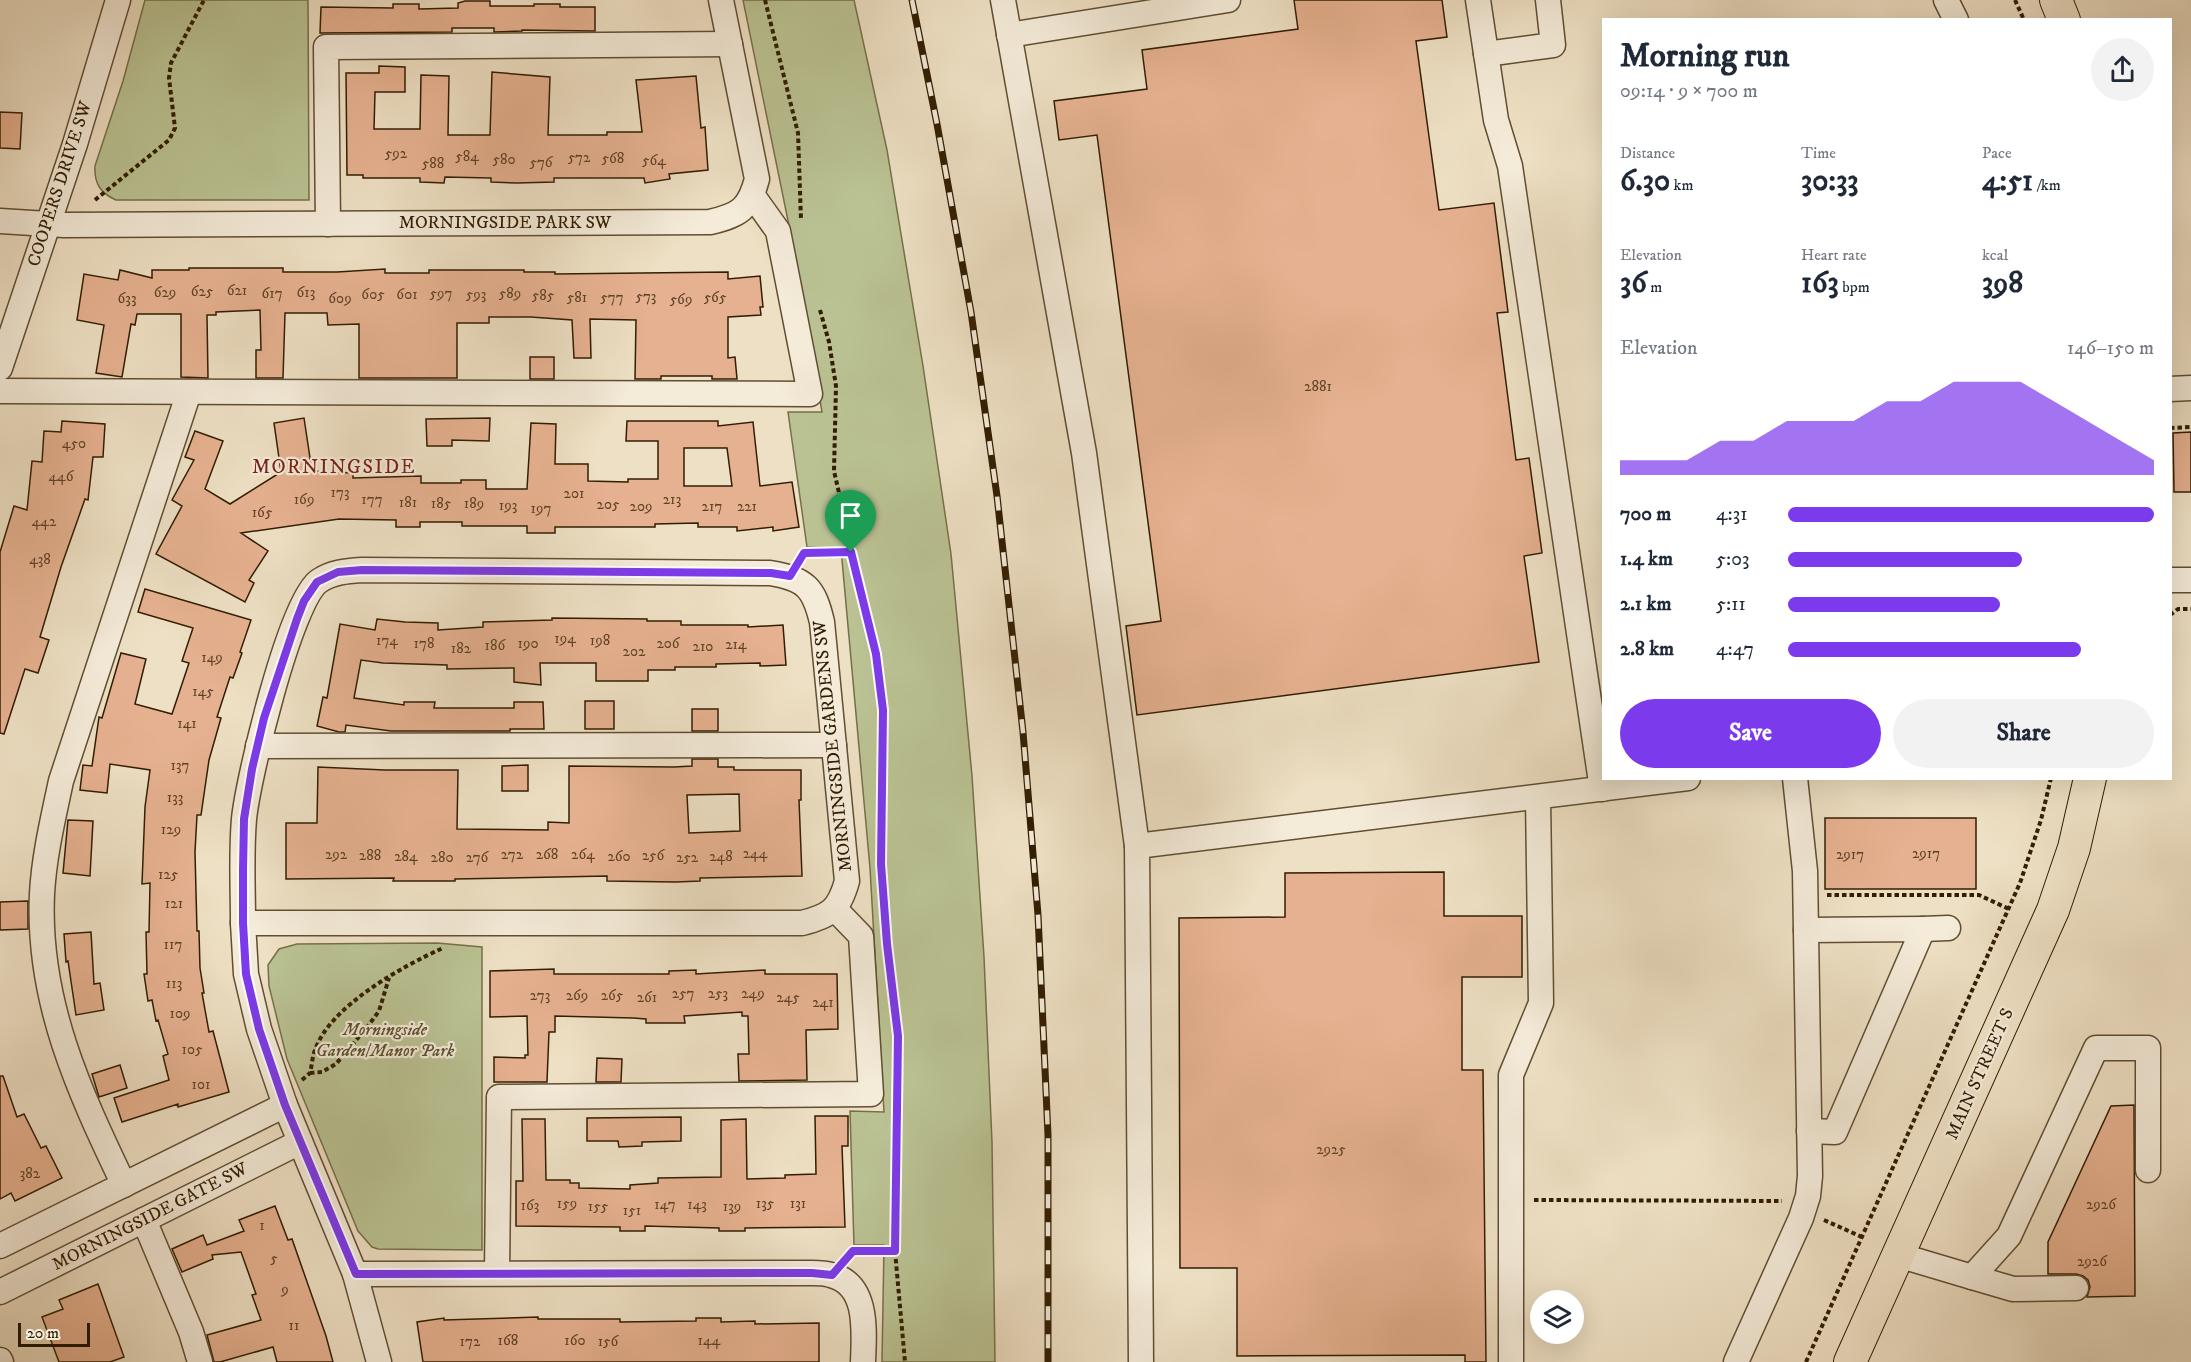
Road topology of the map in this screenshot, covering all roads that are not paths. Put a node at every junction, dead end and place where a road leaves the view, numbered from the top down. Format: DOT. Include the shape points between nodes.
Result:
graph roads {
  1 [pos="118,0"];
  2 [pos="721,0"];
  3 [pos="1003,0"];
  4 [pos="1228,0"];
  5 [pos="1478,0"];
  6 [pos="1548,0"];
  7 [pos="1946,0"];
  8 [pos="2056,0"];
  9 [pos="1955,18"];
  10 [pos="2063,18"];
  11 [pos="1009,35"];
  12 [pos="730,44"];
  13 [pos="1486,54"];
  14 [pos="753,196"];
  15 [pos="0,221"];
  16 [pos="327,224"];
  17 [pos="55,225"];
  18 [pos="0,368"];
  19 [pos="2191,388"];
  20 [pos="2172,389"];
  21 [pos="0,391"];
  22 [pos="189,392"];
  23 [pos="2172,580"];
  24 [pos="2191,580"];
  25 [pos="1598,724"];
  26 [pos="834,745"];
  27 [pos="258,746"];
  28 [pos="1673,780"];
  29 [pos="1796,780"];
  30 [pos="2090,780"];
  31 [pos="1602,789"];
  32 [pos="1538,798"];
  33 [pos="1137,846"];
  34 [pos="835,909"];
  35 [pos="243,923"];
  36 [pos="1948,928"];
  37 [pos="1923,929"];
  38 [pos="1806,930"];
  39 [pos="284,1100"];
  40 [pos="1809,1131"];
  41 [pos="300,1142"];
  42 [pos="2148,1170"];
  43 [pos="124,1185"];
  44 [pos="144,1220"];
  45 [pos="0,1246"];
  46 [pos="1898,1255"];
  47 [pos="497,1273"];
  48 [pos="356,1274"];
  49 [pos="1972,1277"];
  50 [pos="2076,1288"];
  51 [pos="0,1292"];
  52 [pos="200,1362"];
  53 [pos="379,1362"];
  54 [pos="863,1362"];
  55 [pos="1141,1362"];
  56 [pos="1511,1362"];
  57 [pos="1736,1362"];
  58 [pos="1850,1362"];
  1 -- 17 [label="street, COOPERS DRIVE SW"];
  2 -- 12 [label="street"];
  3 -- 11 [label="street"];
  4 -- 11 [label="street"];
  5 -- 13 [label="street"];
  6 -- 13 [label="street" via="1553,45"];
  7 -- 9 [label="street"];
  8 -- 10 [label="main road"];
  11 -- 33 [label="street" via="1084,453"];
  12 -- 14 [label="street" via="757,179"];
  12 -- 16 [label="street" via="326,47"];
  13 -- 25 [label="street" via="1496,120 1510,166"];
  14 -- 16 [label="street, MORNINGSIDE PARK SW" via="745,209 710,222"];
  14 -- 22 [label="street" via="778,231 810,394"];
  15 -- 17 [label="street, MORNINGSIDE PARK SW"];
  16 -- 17 [label="street, MORNINGSIDE PARK SW"];
  17 -- 18 [label="street, COOPERS DRIVE SW"];
  19 -- 20 [label="street"];
  21 -- 22 [label="street"];
  22 -- 43 [label="street" via="61,781 47,845 42,895 44,955 54,1014 83,1098"];
  23 -- 24 [label="street"];
  25 -- 31 [label="street"];
  26 -- 27 [label="street"];
  26 -- 27 [label="street, MORNINGSIDE GARDENS SW" via="817,601 808,586 790,576 362,570 338,572 317,582 304,601"];
  26 -- 34 [label="street, MORNINGSIDE GARDENS SW" via="847,881"];
  27 -- 35 [label="street" via="244,819"];
  28 -- 31 [label="street"];
  29 -- 38 [label="street"];
  30 -- 46 [label="main road, MAIN STREET S" via="2074,848 2053,910"];
  31 -- 32 [label="street"];
  32 -- 33 [label="street"];
  32 -- 56 [label="street" via="1541,1003 1511,1075"];
  33 -- 55 [label="street"];
  34 -- 35 [label="street" via="802,923"];
  34 -- 47 [label="street" via="861,936 871,1094 499,1097"];
  35 -- 39 [label="street" via="246,974 259,1029"];
  36 -- 37 [label="street"];
  37 -- 38 [label="street"];
  37 -- 40 [label="street" via="1835,1132"];
  38 -- 40 [label="street"];
  39 -- 41 [label="street"];
  39 -- 43 [label="street"];
  40 -- 57 [label="street" via="1808,1196"];
  41 -- 44 [label="street, MORNINGSIDE GATE SW"];
  41 -- 48 [label="street"];
  42 -- 49 [label="street" via="2148,1048 2096,1048 2009,1236"];
  43 -- 45 [label="street"];
  44 -- 51 [label="street, MORNINGSIDE GATE SW"];
  44 -- 52 [label="street"];
  46 -- 49 [label="street"];
  46 -- 58 [label="main road, MAIN STREET S"];
  47 -- 48 [label="street"];
  47 -- 54 [label="street" via="832,1275 848,1283 859,1300 864,1320"];
  48 -- 53 [label="street"];
  49 -- 50 [label="street" via="2013,1289"];
}
